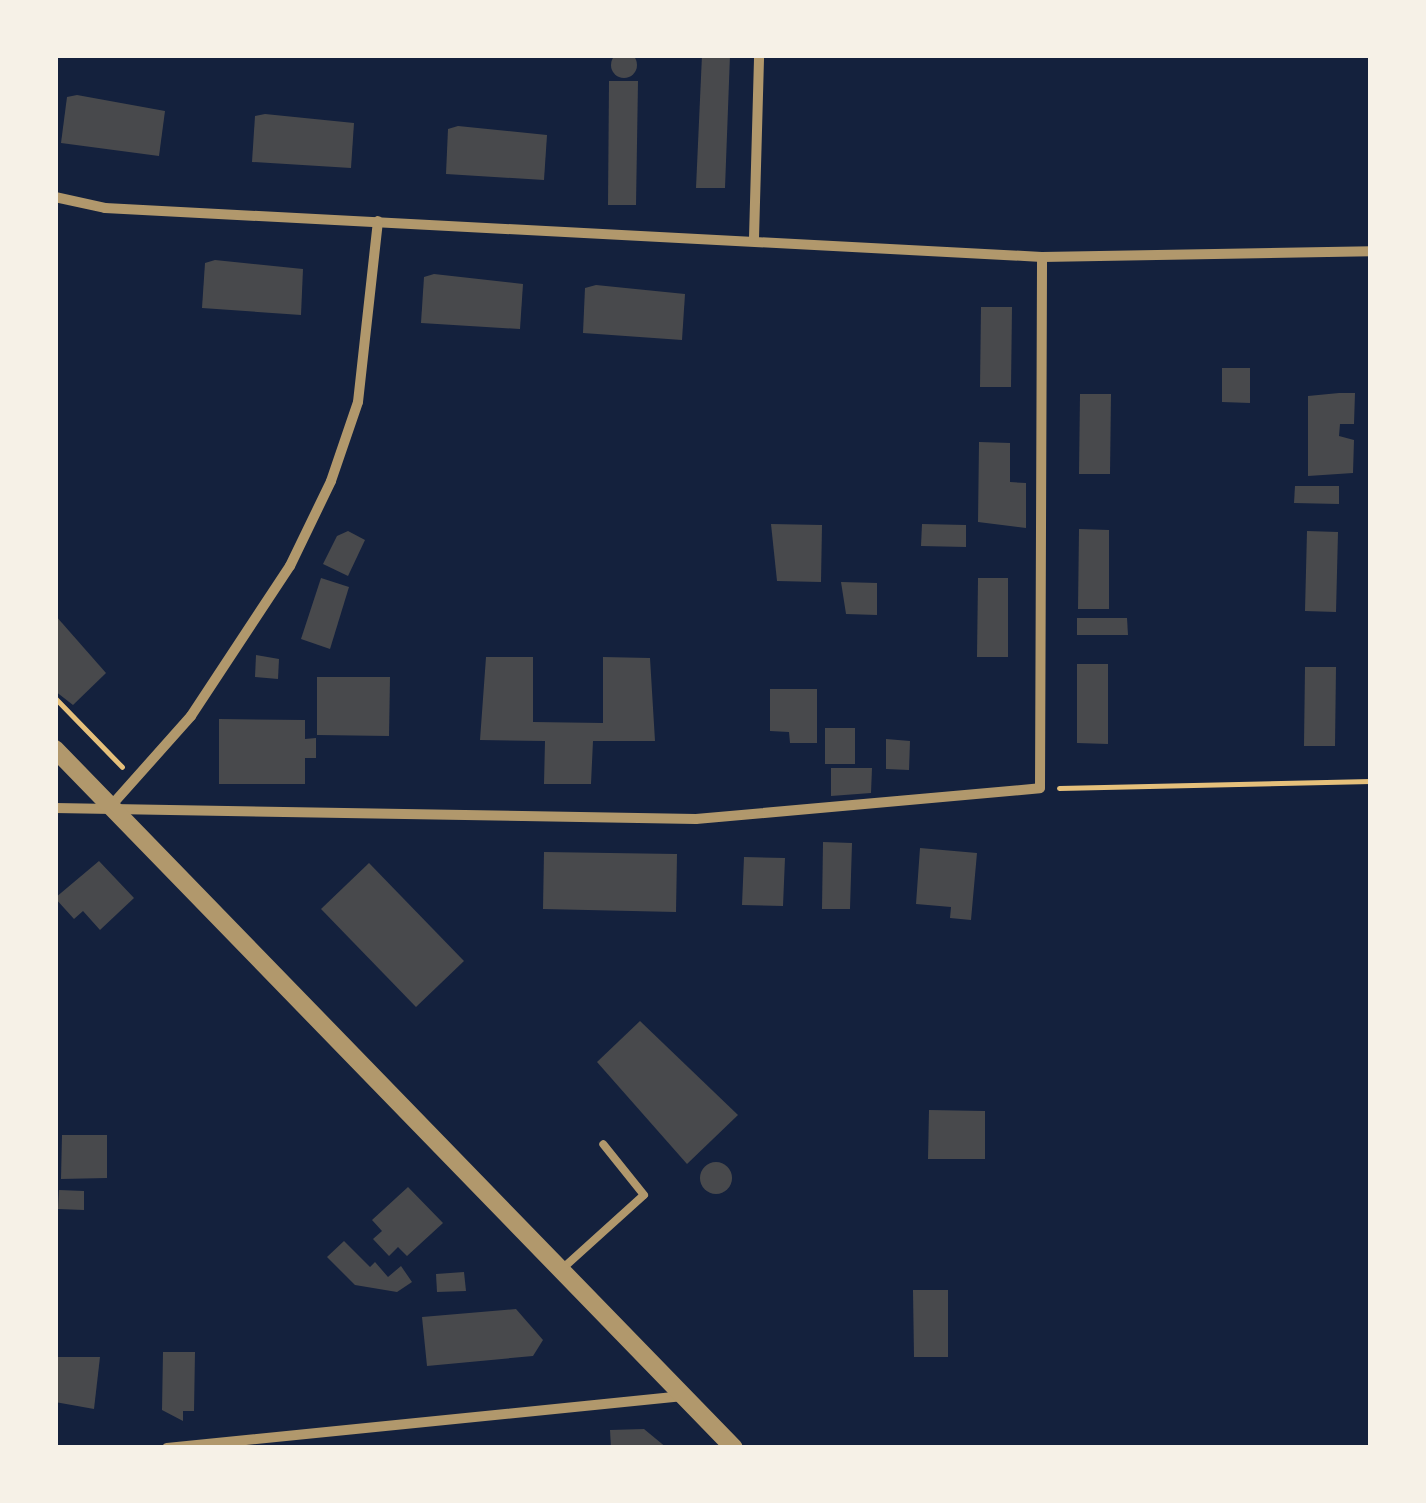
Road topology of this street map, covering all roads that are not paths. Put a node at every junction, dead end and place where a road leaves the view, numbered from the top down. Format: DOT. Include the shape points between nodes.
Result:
graph roads {
  1 [pos="758,55"];
  2 [pos="55,198"];
  3 [pos="378,221"];
  4 [pos="754,238"];
  5 [pos="1371,251"];
  6 [pos="1042,256"];
  7 [pos="55,748"];
  8 [pos="110,807"];
  9 [pos="55,808"];
  10 [pos="603,1144"];
  11 [pos="562,1269"];
  12 [pos="686,1396"];
  13 [pos="230,1447"];
  14 [pos="167,1448"];
  15 [pos="734,1448"];
  1 -- 4 [label="street"];
  2 -- 3 [label="street" via="105,208"];
  3 -- 4 [label="street"];
  3 -- 8 [label="street" via="358,402 331,480 290,566 191,716"];
  4 -- 6 [label="street"];
  5 -- 6 [label="street"];
  6 -- 8 [label="street" via="1040,788 696,819"];
  7 -- 8 [label="street"];
  8 -- 9 [label="street"];
  8 -- 11 [label="street"];
  10 -- 11 [label="lane" via="644,1196"];
  11 -- 12 [label="street"];
  12 -- 13 [label="street"];
  12 -- 15 [label="street"];
  13 -- 14 [label="street"];
}
